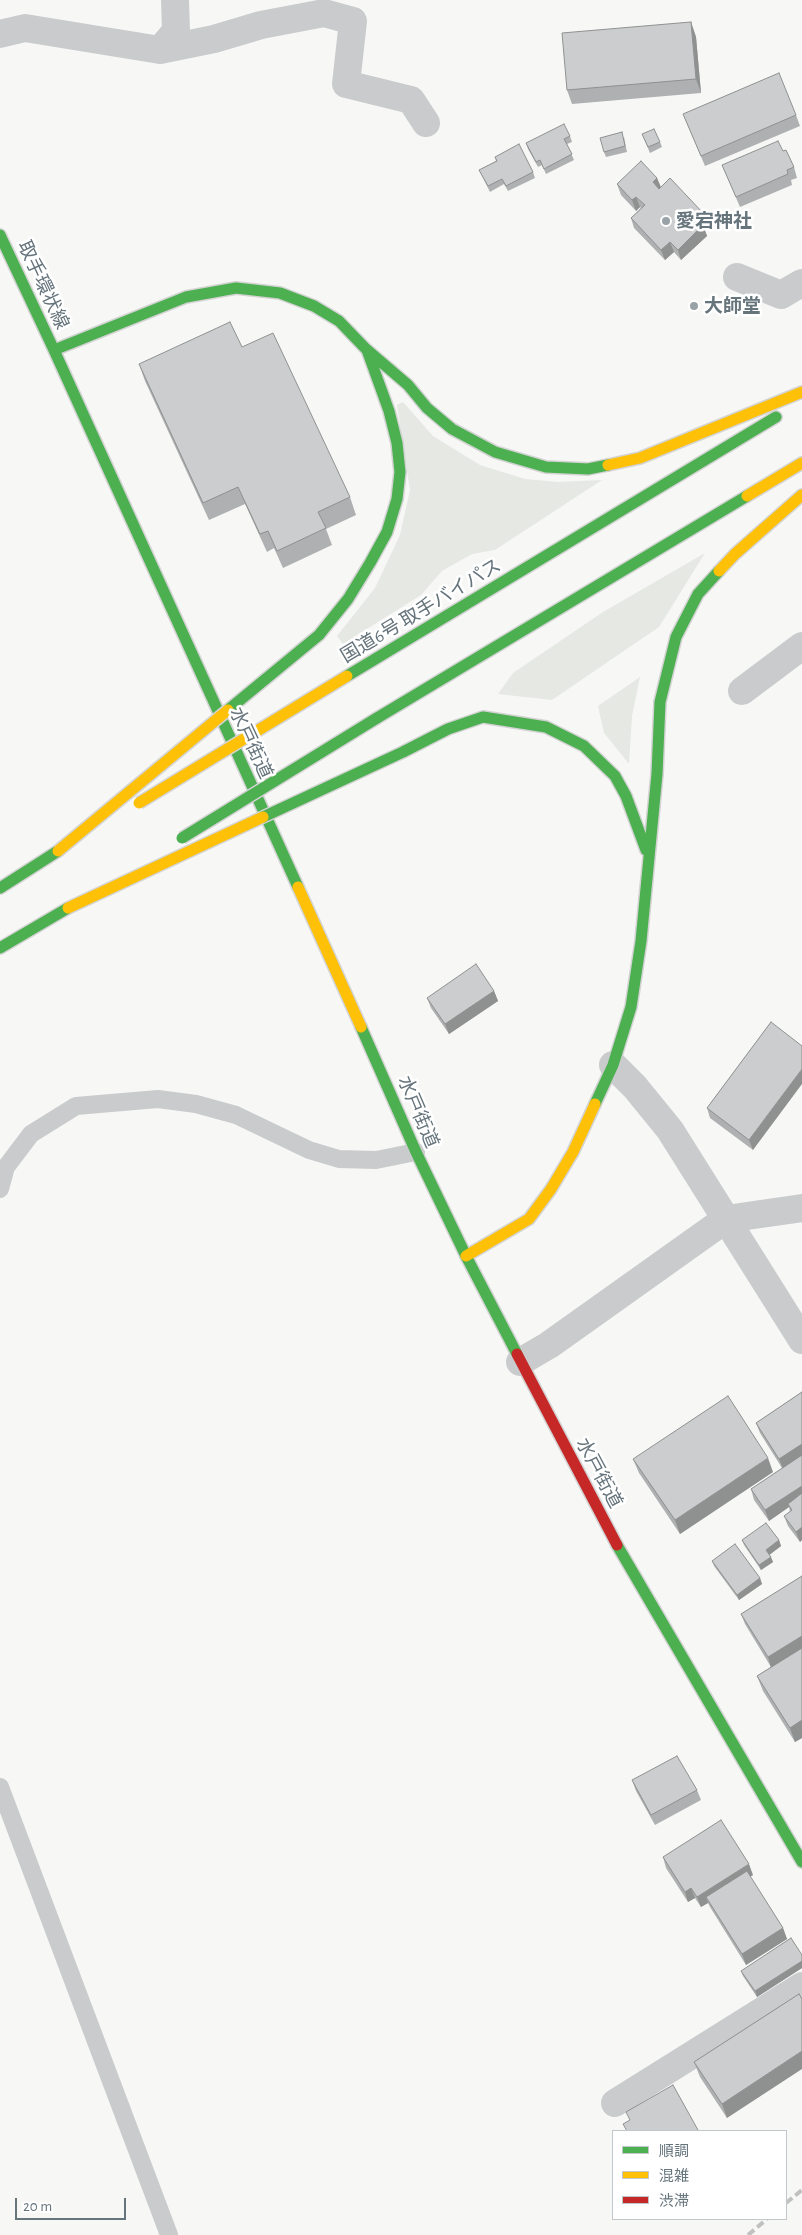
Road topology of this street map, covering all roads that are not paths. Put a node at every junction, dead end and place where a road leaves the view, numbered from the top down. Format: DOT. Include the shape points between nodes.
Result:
graph roads {
  1 [pos="175,0"];
  2 [pos="0,34"];
  3 [pos="160,50"];
  4 [pos="426,123"];
  5 [pos="0,235"];
  6 [pos="737,277"];
  7 [pos="802,283"];
  8 [pos="366,349"];
  9 [pos="54,350"];
  10 [pos="802,392"];
  11 [pos="802,401"];
  12 [pos="802,462"];
  13 [pos="802,495"];
  14 [pos="802,646"];
  15 [pos="742,691"];
  16 [pos="58,852"];
  17 [pos="648,856"];
  18 [pos="0,888"];
  19 [pos="68,908"];
  20 [pos="0,948"];
  21 [pos="613,1065"];
  22 [pos="416,1152"];
  23 [pos="0,1189"];
  24 [pos="802,1208"];
  25 [pos="726,1219"];
  26 [pos="466,1256"];
  27 [pos="802,1340"];
  28 [pos="520,1362"];
  29 [pos="0,1787"];
  30 [pos="802,1862"];
  31 [pos="802,1986"];
  32 [pos="615,2103"];
  33 [pos="169,2235"];
  1 -- 3 [label="street" via="176,31"];
  2 -- 3 [label="street" via="25,28"];
  3 -- 4 [label="street" via="324,13 353,21 346,84 411,100"];
  5 -- 9 [label="main road, 取手環状線"];
  6 -- 7 [label="street" via="780,295"];
  8 -- 9 [label="main road" via="339,321 314,306 280,293 236,288 186,297"];
  8 -- 10 [label="main road" via="408,385 452,430 495,452 546,467 588,469 640,458"];
  8 -- 16 [label="main road, bridge" via="389,411 400,472 398,499 387,532 348,599 319,636"];
  9 -- 22 [label="main road, 水戸街道"];
  11 -- 16 [label="main road, 国道6号 取手バイパス, bridge"];
  12 -- 19 [label="main road, bridge"];
  13 -- 17 [label="main road" via="735,554 698,594 676,637 660,702 657,774"];
  14 -- 15 [label="street"];
  16 -- 18 [label="main road"];
  17 -- 19 [label="main road, bridge" via="626,796 615,776 584,746 546,727 483,717 448,729"];
  17 -- 21 [label="main road" via="641,941 631,1007"];
  19 -- 20 [label="main road"];
  21 -- 25 [label="street" via="670,1130"];
  21 -- 26 [label="main road" via="573,1152 529,1219"];
  22 -- 23 [label="lane" via="376,1160 339,1159 309,1150 236,1115 196,1104 158,1099 76,1106 31,1134 6,1168"];
  22 -- 26 [label="main road, 水戸街道"];
  24 -- 25 [label="street"];
  25 -- 27 [label="street"];
  25 -- 28 [label="street" via="550,1345"];
  26 -- 28 [label="main road, 水戸街道"];
  28 -- 30 [label="main road, 水戸街道" via="629,1567"];
  29 -- 33 [label="lane"];
  31 -- 32 [label="street"];
}
